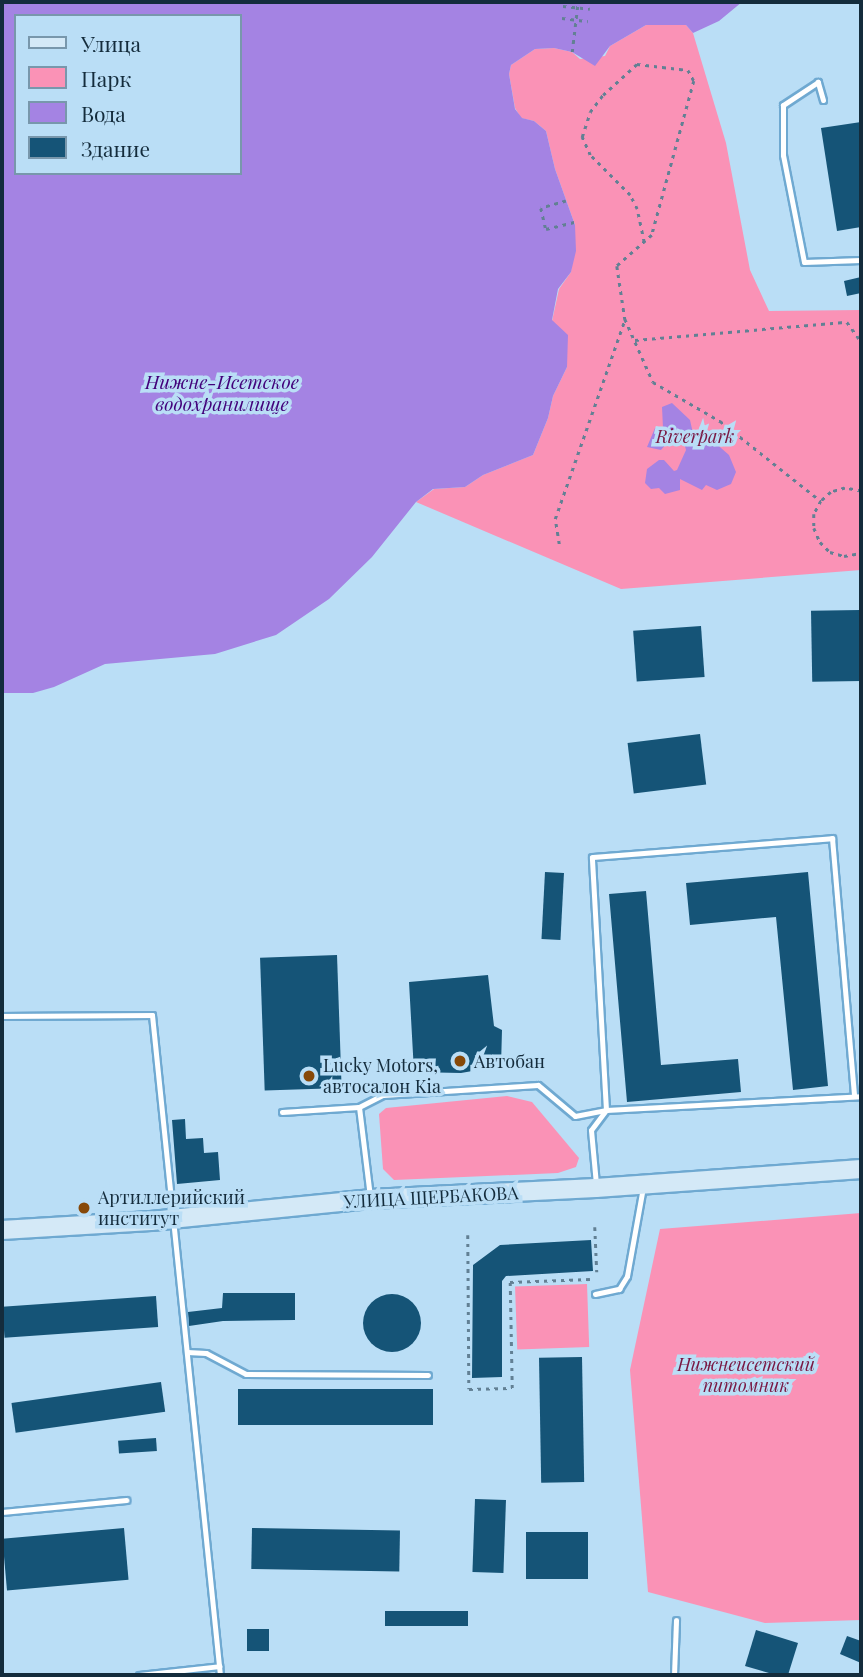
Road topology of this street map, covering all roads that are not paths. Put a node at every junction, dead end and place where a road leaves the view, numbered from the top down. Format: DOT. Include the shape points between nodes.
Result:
graph roads {
  1 [pos="822,100"];
  2 [pos="861,260"];
  3 [pos="2,1016"];
  4 [pos="858,1096"];
  5 [pos="359,1107"];
  6 [pos="606,1110"];
  7 [pos="282,1112"];
  8 [pos="861,1169"];
  9 [pos="643,1185"];
  10 [pos="596,1188"];
  11 [pos="370,1199"];
  12 [pos="172,1219"];
  13 [pos="2,1230"];
  14 [pos="595,1294"];
  15 [pos="187,1352"];
  16 [pos="429,1376"];
  17 [pos="126,1500"];
  18 [pos="2,1512"];
  19 [pos="676,1620"];
  20 [pos="220,1666"];
  21 [pos="139,1675"];
  22 [pos="220,1675"];
  23 [pos="674,1675"];
  1 -- 2 [label="lane" via="818,82 783,105 783,155 804,262"];
  3 -- 12 [label="lane" via="152,1015"];
  4 -- 6 [label="lane"];
  4 -- 6 [label="lane" via="832,838 592,857"];
  5 -- 6 [label="lane" via="383,1095 538,1085 575,1116"];
  5 -- 7 [label="lane"];
  5 -- 11 [label="lane"];
  6 -- 10 [label="lane" via="591,1130"];
  8 -- 9 [label="main road, УЛИЦА ЩЕРБАКОВА"];
  9 -- 10 [label="main road, УЛИЦА ЩЕРБАКОВА"];
  9 -- 14 [label="lane" via="627,1276 619,1289"];
  10 -- 11 [label="main road, УЛИЦА ЩЕРБАКОВА"];
  11 -- 12 [label="main road, УЛИЦА ЩЕРБАКОВА"];
  12 -- 13 [label="main road, УЛИЦА ЩЕРБАКОВА"];
  12 -- 15 [label="lane"];
  15 -- 16 [label="lane" via="206,1353 246,1374"];
  15 -- 20 [label="lane"];
  17 -- 18 [label="lane"];
  19 -- 23 [label="lane"];
  20 -- 21 [label="lane"];
  20 -- 22 [label="lane"];
}
